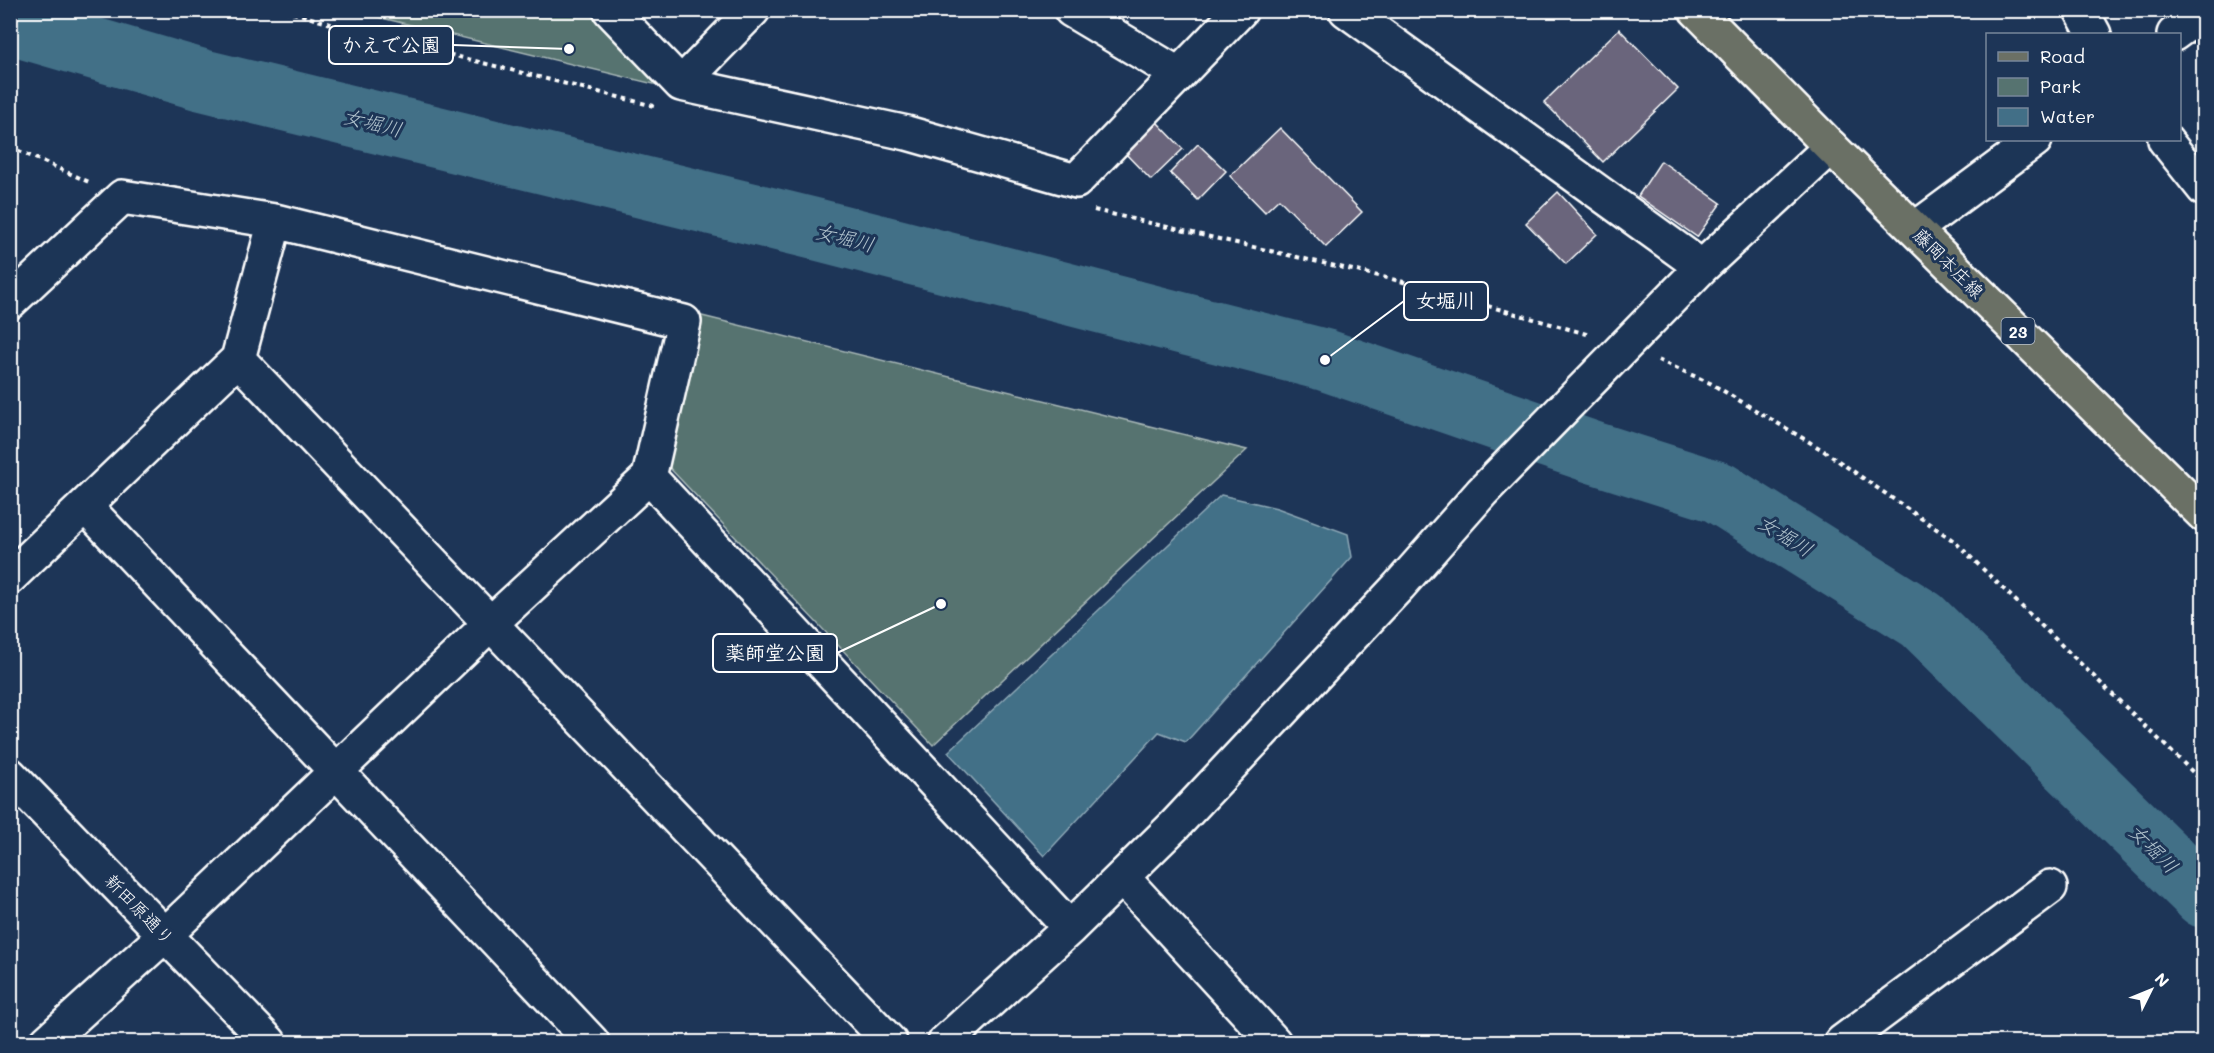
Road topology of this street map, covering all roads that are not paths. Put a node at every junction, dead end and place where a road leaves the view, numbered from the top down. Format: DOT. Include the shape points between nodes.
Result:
graph roads {
  1 [pos="610,10"];
  2 [pos="753,10"];
  3 [pos="1071,10"];
  4 [pos="1241,10"];
  5 [pos="1346,10"];
  6 [pos="1696,10"];
  7 [pos="2081,10"];
  8 [pos="2204,12"];
  9 [pos="2093,33"];
  10 [pos="2175,33"];
  11 [pos="1178,75"];
  12 [pos="671,96"];
  13 [pos="2034,141"];
  14 [pos="2166,141"];
  15 [pos="1831,147"];
  16 [pos="2204,189"];
  17 [pos="275,221"];
  18 [pos="1915,229"];
  19 [pos="1702,267"];
  20 [pos="10,303"];
  21 [pos="238,359"];
  22 [pos="649,477"];
  23 [pos="85,506"];
  24 [pos="2204,514"];
  25 [pos="10,577"];
  26 [pos="490,624"];
  27 [pos="336,770"];
  28 [pos="10,775"];
  29 [pos="1122,877"];
  30 [pos="2050,887"];
  31 [pos="1070,928"];
  32 [pos="165,935"];
  33 [pos="47,1042"];
  34 [pos="269,1042"];
  35 [pos="592,1042"];
  36 [pos="890,1042"];
  37 [pos="945,1042"];
  38 [pos="1274,1042"];
  39 [pos="1842,1042"];
  1 -- 12 [label="street"];
  2 -- 12 [label="street"];
  3 -- 11 [label="street"];
  4 -- 11 [label="street"];
  5 -- 19 [label="street"];
  6 -- 15 [label="main road, 藤岡本庄線 / 23"];
  7 -- 9 [label="street"];
  8 -- 10 [label="street"];
  11 -- 12 [label="street" via="1076,181 907,133"];
  13 -- 18 [label="street"];
  14 -- 16 [label="street"];
  15 -- 18 [label="main road, 藤岡本庄線 / 23"];
  15 -- 19 [label="street"];
  17 -- 20 [label="street" via="122,197"];
  17 -- 21 [label="street"];
  17 -- 22 [label="street" via="684,322"];
  18 -- 24 [label="main road, 藤岡本庄線 / 23"];
  19 -- 29 [label="street" via="1482,492 1400,586"];
  21 -- 23 [label="street"];
  21 -- 26 [label="street"];
  22 -- 26 [label="street"];
  22 -- 31 [label="street"];
  23 -- 25 [label="street"];
  23 -- 27 [label="street"];
  26 -- 27 [label="street"];
  26 -- 36 [label="street"];
  27 -- 32 [label="street"];
  27 -- 35 [label="street"];
  28 -- 32 [label="street, 新田原通り"];
  29 -- 31 [label="street"];
  29 -- 38 [label="street"];
  30 -- 39 [label="street"];
  31 -- 37 [label="street"];
  32 -- 33 [label="street"];
  32 -- 34 [label="street, 新田原通り"];
}
